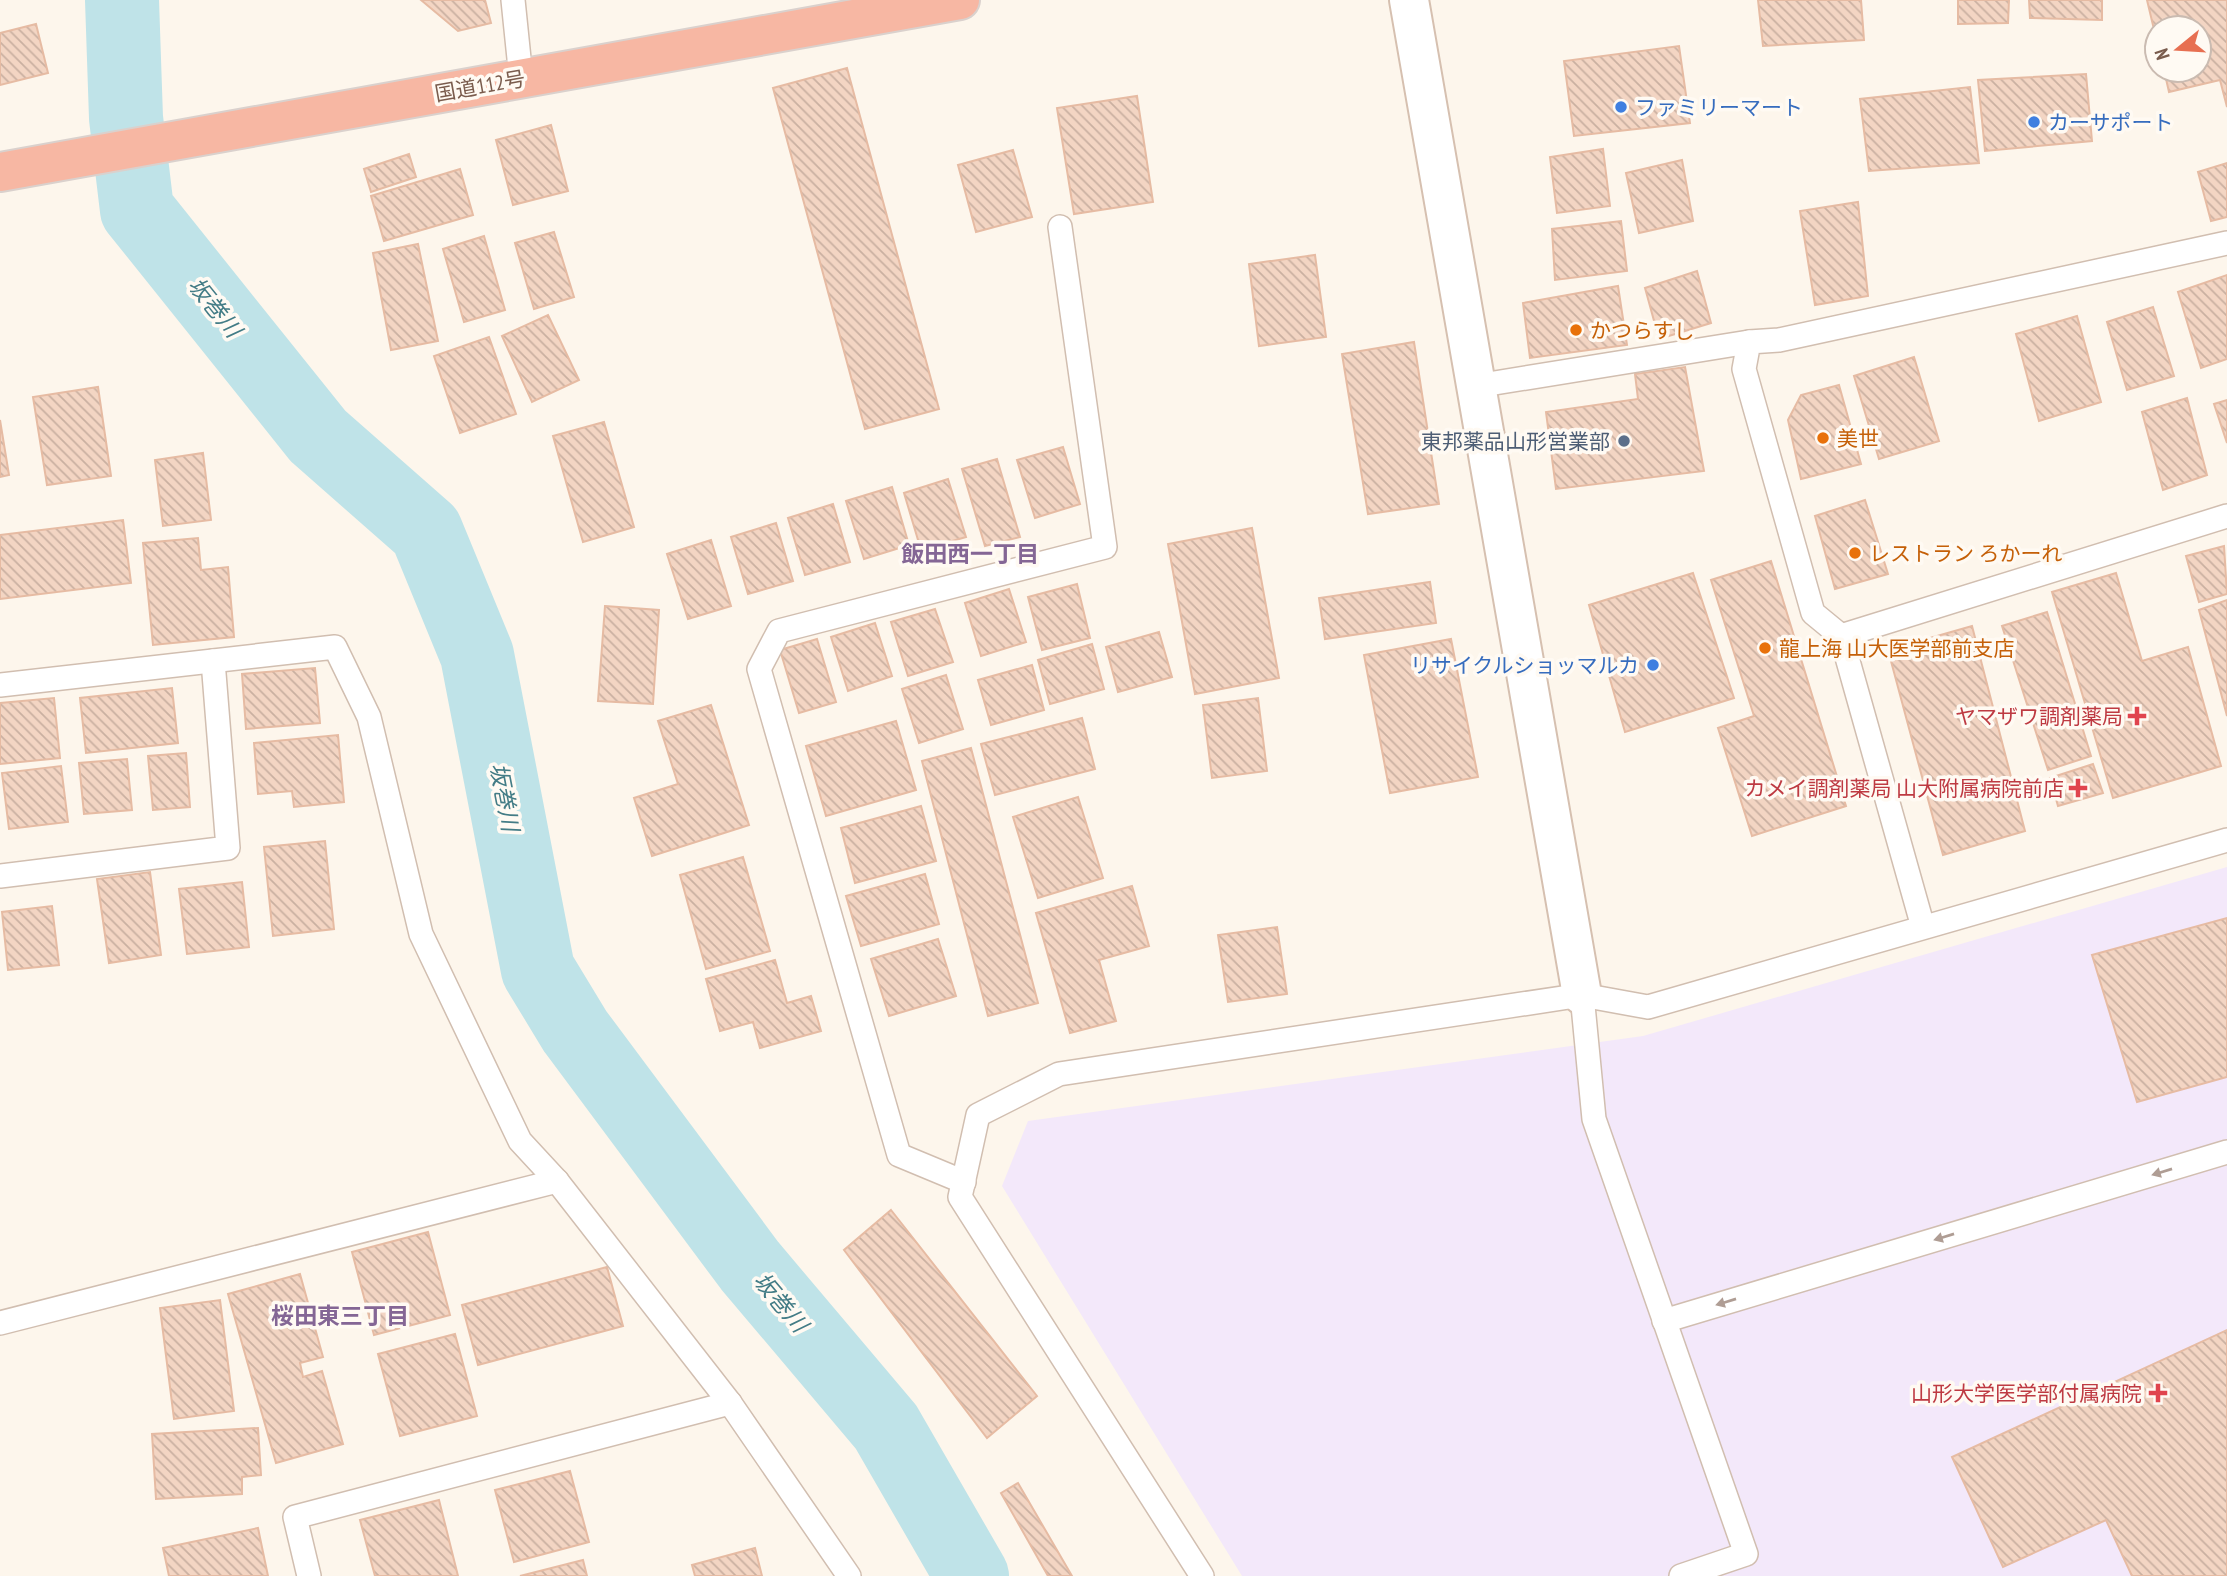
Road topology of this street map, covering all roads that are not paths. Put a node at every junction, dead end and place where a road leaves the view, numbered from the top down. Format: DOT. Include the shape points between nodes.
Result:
graph roads {
  1 [pos="513,0"];
  2 [pos="960,0"];
  3 [pos="1409,0"];
  4 [pos="521,78"];
  5 [pos="0,172"];
  6 [pos="1060,227"];
  7 [pos="2227,243"];
  8 [pos="1749,342"];
  9 [pos="1476,386"];
  10 [pos="2227,516"];
  11 [pos="1841,636"];
  12 [pos="213,661"];
  13 [pos="0,685"];
  14 [pos="2227,840"];
  15 [pos="0,876"];
  16 [pos="1923,927"];
  17 [pos="1582,995"];
  18 [pos="2227,1152"];
  19 [pos="557,1181"];
  20 [pos="964,1182"];
  21 [pos="1664,1321"];
  22 [pos="0,1322"];
  23 [pos="730,1403"];
  24 [pos="309,1576"];
  25 [pos="849,1576"];
  26 [pos="1202,1576"];
  27 [pos="1681,1576"];
  1 -- 4 [label="lane"];
  2 -- 4 [label="highway, 国道112号"];
  3 -- 9 [label="street"];
  4 -- 5 [label="highway, 国道112号"];
  6 -- 20 [label="lane" via="1105,547 779,631 759,669 899,1155"];
  7 -- 8 [label="lane" via="1793,337"];
  8 -- 9 [label="lane"];
  8 -- 11 [label="lane" via="1744,369 1813,612"];
  9 -- 17 [label="street"];
  10 -- 11 [label="lane"];
  11 -- 16 [label="lane"];
  12 -- 13 [label="lane"];
  12 -- 15 [label="lane" via="228,848"];
  12 -- 19 [label="lane" via="335,647 369,716 421,934 520,1141"];
  14 -- 16 [label="lane"];
  16 -- 17 [label="lane" via="1648,1007"];
  17 -- 20 [label="lane" via="1059,1074 978,1115"];
  17 -- 21 [label="lane" via="1594,1119"];
  18 -- 21 [label="lane, one-way"];
  19 -- 22 [label="lane"];
  19 -- 23 [label="lane"];
  20 -- 26 [label="lane" via="960,1197"];
  21 -- 27 [label="lane" via="1746,1554"];
  23 -- 24 [label="lane" via="295,1517"];
  23 -- 25 [label="lane"];
}
